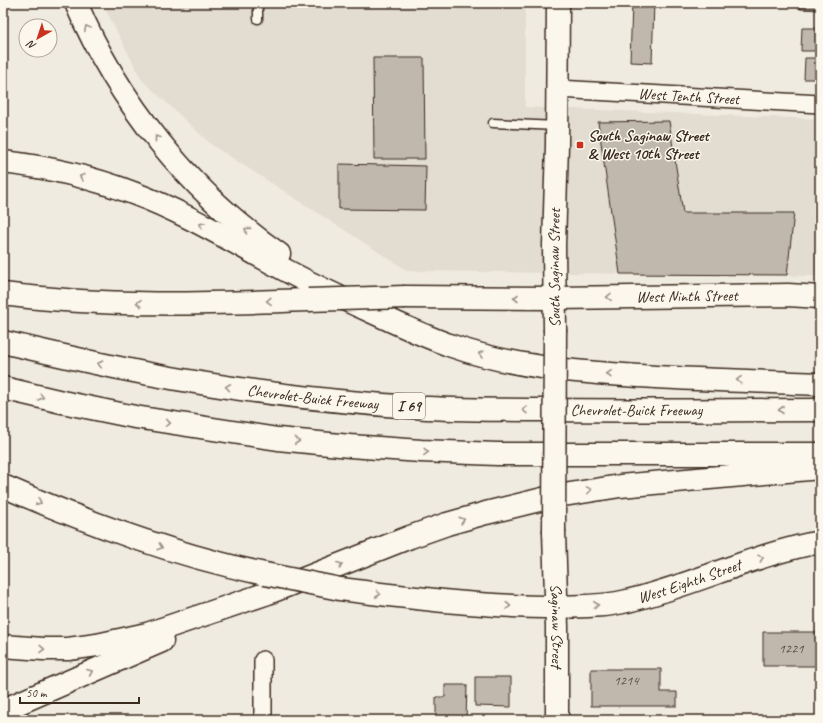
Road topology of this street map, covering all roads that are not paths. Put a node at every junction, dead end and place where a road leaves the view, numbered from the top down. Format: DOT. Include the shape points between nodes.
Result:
graph roads {
  1 [pos="76,3"];
  2 [pos="258,3"];
  3 [pos="558,3"];
  4 [pos="258,18"];
  5 [pos="558,89"];
  6 [pos="820,104"];
  7 [pos="493,123"];
  8 [pos="557,126"];
  9 [pos="3,162"];
  10 [pos="3,294"];
  11 [pos="820,297"];
  12 [pos="555,298"];
  13 [pos="361,307"];
  14 [pos="3,342"];
  15 [pos="820,384"];
  16 [pos="3,388"];
  17 [pos="820,410"];
  18 [pos="820,454"];
  19 [pos="820,468"];
  20 [pos="3,486"];
  21 [pos="554,532"];
  22 [pos="820,542"];
  23 [pos="266,584"];
  24 [pos="557,607"];
  25 [pos="3,646"];
  26 [pos="263,660"];
  27 [pos="3,710"];
  28 [pos="263,720"];
  29 [pos="557,720"];
  13 -- 1 [label="main road, one-way" via="266,245 239,224 188,175 140,117 84,23"];
  2 -- 4 [label="lane"];
  3 -- 5 [label="main road, South Saginaw Street"];
  5 -- 6 [label="street, West Tenth Street"];
  5 -- 8 [label="main road, South Saginaw Street"];
  7 -- 8 [label="lane"];
  8 -- 12 [label="main road, South Saginaw Street"];
  13 -- 9 [label="main road, one-way" via="288,272 192,219 138,194 72,174"];
  12 -- 10 [label="main road, West Ninth Street, one-way, bridge" via="405,297 168,304 98,303"];
  11 -- 12 [label="main road, West Ninth Street, one-way"];
  12 -- 21 [label="main road, South Saginaw Street, bridge"];
  15 -- 13 [label="main road, one-way" via="642,376 516,363 454,347"];
  17 -- 14 [label="main road, Chevrolet-Buick Freeway / I 69, one-way" via="498,410 355,402 198,383"];
  16 -- 18 [label="main road, one-way" via="135,417 278,439 350,446 497,454"];
  23 -- 19 [label="main road, one-way" via="417,534 551,497 627,485"];
  20 -- 23 [label="main road, West Eighth Street, one-way" via="77,517 164,548 231,567"];
  21 -- 24 [label="main road, Saginaw Street"];
  24 -- 22 [label="main road, West Eighth Street, one-way" via="626,602 771,554"];
  23 -- 24 [label="main road, West Eighth Street, one-way, bridge" via="340,589 466,604"];
  25 -- 23 [label="main road, one-way" via="68,648 124,640 148,634"];
  27 -- 23 [label="main road, one-way" via="152,646"];
  24 -- 29 [label="main road, Saginaw Street"];
  26 -- 28 [label="street"];
}
